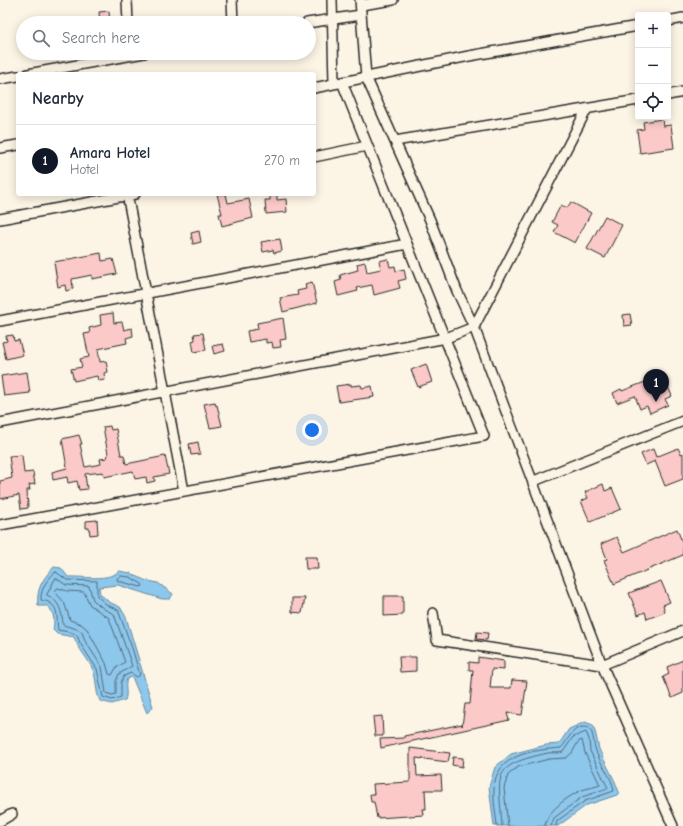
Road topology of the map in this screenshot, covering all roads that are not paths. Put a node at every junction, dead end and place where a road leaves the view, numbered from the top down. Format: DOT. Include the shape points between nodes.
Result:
graph roads {
  1 [pos="127,0"];
  2 [pos="232,0"];
  3 [pos="332,0"];
  4 [pos="393,0"];
  5 [pos="360,2"];
  6 [pos="361,15"];
  7 [pos="128,16"];
  8 [pos="233,16"];
  9 [pos="333,18"];
  10 [pos="683,18"];
  11 [pos="671,20"];
  12 [pos="316,21"];
  13 [pos="635,27"];
  14 [pos="99,60"];
  15 [pos="38,72"];
  16 [pos="16,76"];
  17 [pos="366,77"];
  18 [pos="0,79"];
  19 [pos="338,82"];
  20 [pos="316,88"];
  21 [pos="683,92"];
  22 [pos="671,94"];
  23 [pos="635,101"];
  24 [pos="587,109"];
  25 [pos="395,141"];
  26 [pos="16,145"];
  27 [pos="367,146"];
  28 [pos="0,148"];
  29 [pos="316,157"];
  30 [pos="124,196"];
  31 [pos="129,196"];
  32 [pos="0,219"];
  33 [pos="407,244"];
  34 [pos="145,294"];
  35 [pos="0,321"];
  36 [pos="474,327"];
  37 [pos="446,338"];
  38 [pos="165,392"];
  39 [pos="683,421"];
  40 [pos="0,423"];
  41 [pos="534,481"];
  42 [pos="184,490"];
  43 [pos="0,525"];
  44 [pos="433,613"];
  45 [pos="683,631"];
  46 [pos="602,665"];
  47 [pos="12,814"];
  48 [pos="0,821"];
  49 [pos="673,826"];
  1 -- 7 [label="street"];
  2 -- 8 [label="street"];
  3 -- 9 [label="street"];
  4 -- 5 [label="street"];
  5 -- 6 [label="street"];
  6 -- 9 [label="street"];
  6 -- 17 [label="street"];
  9 -- 12 [label="street"];
  9 -- 19 [label="street"];
  10 -- 11 [label="street"];
  13 -- 17 [label="street"];
  14 -- 15 [label="street"];
  16 -- 18 [label="street"];
  17 -- 19 [label="street"];
  17 -- 25 [label="street"];
  19 -- 20 [label="street"];
  19 -- 27 [label="street"];
  21 -- 22 [label="street"];
  23 -- 24 [label="street"];
  24 -- 25 [label="street"];
  24 -- 36 [label="street"];
  25 -- 36 [label="street"];
  26 -- 28 [label="street"];
  27 -- 29 [label="street"];
  27 -- 33 [label="street"];
  30 -- 32 [label="street"];
  31 -- 34 [label="street"];
  33 -- 34 [label="street"];
  33 -- 37 [label="street"];
  34 -- 35 [label="street"];
  34 -- 38 [label="street"];
  36 -- 37 [label="street"];
  36 -- 41 [label="street"];
  37 -- 38 [label="street"];
  37 -- 42 [label="street" via="484,436"];
  38 -- 40 [label="street"];
  38 -- 42 [label="street"];
  39 -- 41 [label="street"];
  41 -- 46 [label="street"];
  42 -- 43 [label="street"];
  44 -- 46 [label="street" via="437,640"];
  45 -- 46 [label="street"];
  46 -- 49 [label="street"];
  47 -- 48 [label="street"];
}
